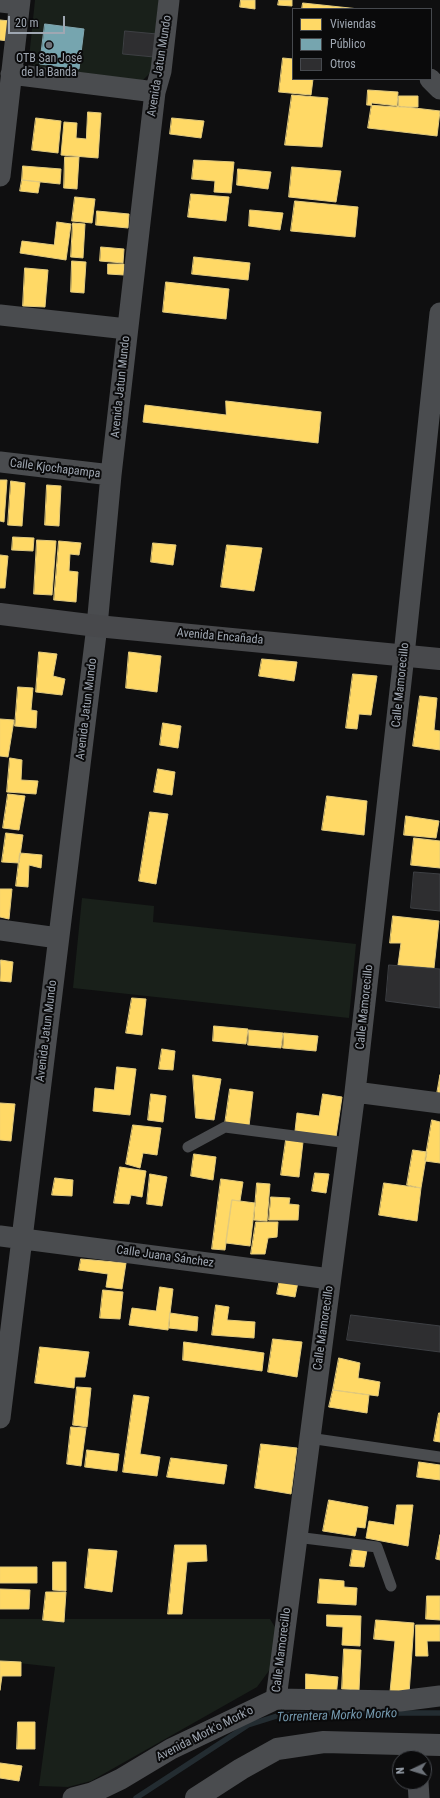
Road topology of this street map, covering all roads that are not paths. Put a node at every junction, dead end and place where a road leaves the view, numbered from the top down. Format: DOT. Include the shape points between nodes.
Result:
graph roads {
  1 [pos="169,0"];
  2 [pos="13,2"];
  3 [pos="11,74"];
  4 [pos="431,80"];
  5 [pos="440,89"];
  6 [pos="155,92"];
  7 [pos="0,176"];
  8 [pos="440,313"];
  9 [pos="0,315"];
  10 [pos="127,329"];
  11 [pos="0,462"];
  12 [pos="111,475"];
  13 [pos="0,614"];
  14 [pos="97,626"];
  15 [pos="404,655"];
  16 [pos="440,660"];
  17 [pos="0,930"];
  18 [pos="58,938"];
  19 [pos="355,1092"];
  20 [pos="440,1103"];
  21 [pos="348,1143"];
  22 [pos="188,1147"];
  23 [pos="0,1236"];
  24 [pos="22,1238"];
  25 [pos="330,1279"];
  26 [pos="0,1418"];
  27 [pos="309,1438"];
  28 [pos="440,1457"];
  29 [pos="296,1537"];
  30 [pos="390,1586"];
  31 [pos="440,1696"];
  32 [pos="276,1699"];
  33 [pos="440,1745"];
  34 [pos="398,1750"];
  35 [pos="424,1750"];
  36 [pos="73,1798"];
  37 [pos="196,1798"];
  1 -- 6 [label="street, Avenida Jatun Mundo" via="161,71"];
  2 -- 3 [label="street"];
  3 -- 6 [label="street"];
  3 -- 7 [label="street"];
  4 -- 5 [label="street"];
  6 -- 10 [label="street, Avenida Jatun Mundo"];
  8 -- 15 [label="street, Calle Mamorecillo"];
  9 -- 10 [label="street"];
  10 -- 12 [label="street, Avenida Jatun Mundo"];
  11 -- 12 [label="street, Calle Kjochapampa"];
  12 -- 14 [label="street, Avenida Jatun Mundo"];
  13 -- 14 [label="main road, Avenida Encañada"];
  14 -- 15 [label="main road, Avenida Encañada"];
  14 -- 18 [label="street, Avenida Jatun Mundo"];
  15 -- 16 [label="main road, Avenida Encañada"];
  15 -- 19 [label="street, Calle Mamorecillo"];
  17 -- 18 [label="street"];
  18 -- 24 [label="street, Avenida Jatun Mundo"];
  19 -- 20 [label="street"];
  19 -- 21 [label="street, Calle Mamorecillo"];
  21 -- 22 [label="lane" via="225,1127"];
  21 -- 25 [label="street, Calle Mamorecillo"];
  23 -- 24 [label="street, Calle Juana Sánchez"];
  24 -- 25 [label="street, Calle Juana Sánchez"];
  24 -- 26 [label="street, Avenida Jatun Mundo"];
  25 -- 27 [label="street, Calle Mamorecillo"];
  27 -- 28 [label="lane"];
  27 -- 29 [label="street, Calle Mamorecillo"];
  29 -- 30 [label="lane" via="376,1547"];
  29 -- 32 [label="street, Calle Mamorecillo"];
  31 -- 32 [label="street, Avenida Mork'o Mork'o" via="400,1701"];
  32 -- 36 [label="street, Avenida Mork'o Mork'o" via="170,1750 92,1794"];
  33 -- 35 [label="street"];
  34 -- 37 [label="street" via="324,1742 277,1749"];
}
